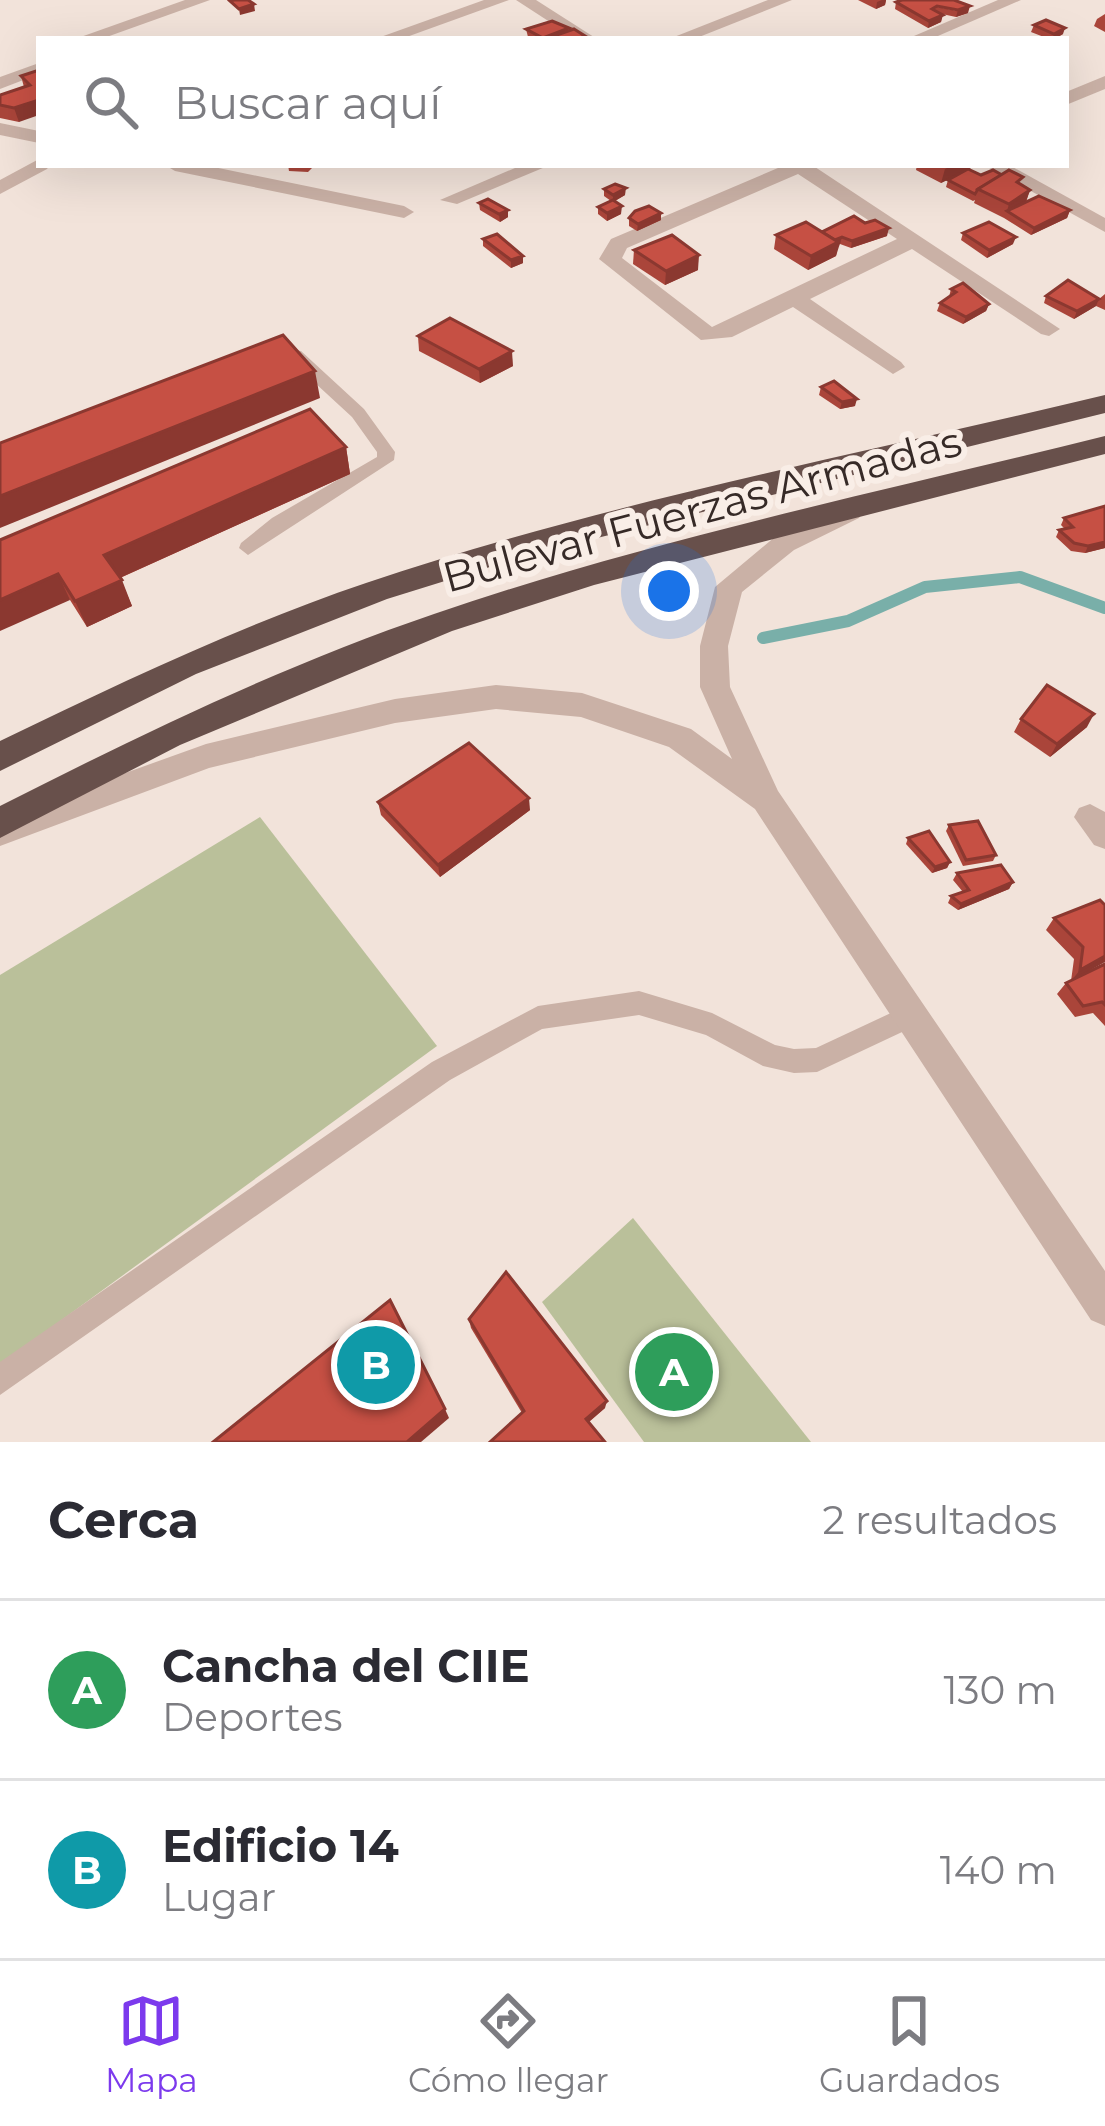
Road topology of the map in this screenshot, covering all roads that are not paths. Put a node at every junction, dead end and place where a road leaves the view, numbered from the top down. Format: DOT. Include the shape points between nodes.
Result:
graph roads {
  1 [pos="202,0"];
  2 [pos="232,0"];
  3 [pos="501,0"];
  4 [pos="524,0"];
  5 [pos="784,0"];
  6 [pos="1012,0"];
  7 [pos="93,36"];
  8 [pos="127,36"];
  9 [pos="393,36"];
  10 [pos="583,36"];
  11 [pos="691,36"];
  12 [pos="923,36"];
  13 [pos="36,56"];
  14 [pos="0,69"];
  15 [pos="36,69"];
  16 [pos="1105,82"];
  17 [pos="0,83"];
  18 [pos="1069,99"];
  19 [pos="0,129"];
  20 [pos="36,136"];
  21 [pos="36,167"];
  22 [pos="190,168"];
  23 [pos="532,168"];
  24 [pos="794,168"];
  25 [pos="802,168"];
  26 [pos="1000,168"];
  27 [pos="0,188"];
  28 [pos="450,200"];
  29 [pos="404,212"];
  30 [pos="1103,223"];
  31 [pos="915,238"];
  32 [pos="794,298"];
  33 [pos="1049,329"];
  34 [pos="280,348"];
  35 [pos="893,368"];
  36 [pos="1105,404"];
  37 [pos="1105,445"];
  38 [pos="858,508"];
  39 [pos="248,548"];
  40 [pos="0,757"];
  41 [pos="766,799"];
  42 [pos="0,828"];
  43 [pos="908,1017"];
  44 [pos="1105,1306"];
  45 [pos="0,1380"];
  1 -- 7 [label="street"];
  2 -- 8 [label="street"];
  3 -- 9 [label="street"];
  4 -- 10 [label="street"];
  5 -- 11 [label="street" via="738,25"];
  6 -- 12 [label="street"];
  13 -- 14 [label="street"];
  15 -- 17 [label="street"];
  16 -- 18 [label="street"];
  19 -- 20 [label="street"];
  21 -- 27 [label="street"];
  22 -- 29 [label="street"];
  23 -- 28 [label="street"];
  24 -- 32 [label="street" via="619,244 610,259 709,334"];
  25 -- 31 [label="street"];
  26 -- 30 [label="street"];
  31 -- 32 [label="street"];
  31 -- 33 [label="street"];
  32 -- 35 [label="street"];
  34 -- 39 [label="lane" via="358,413 385,460"];
  36 -- 40 [label="highway, Bulevar Fuerzas Armadas" via="530,544 376,591 184,664"];
  37 -- 38 [label="highway, Bulevar Fuerzas Armadas"];
  38 -- 41 [label="street" via="784,543 729,587 714,646 715,687"];
  38 -- 42 [label="highway, Bulevar Fuerzas Armadas" via="590,575 441,623 168,736"];
  41 -- 42 [label="street" via="680,738 583,706 496,697 395,711 206,756"];
  41 -- 43 [label="street"];
  43 -- 44 [label="street"];
  43 -- 45 [label="lane" via="818,1060 772,1057 712,1025 639,1003 538,1018 441,1071"];
}
